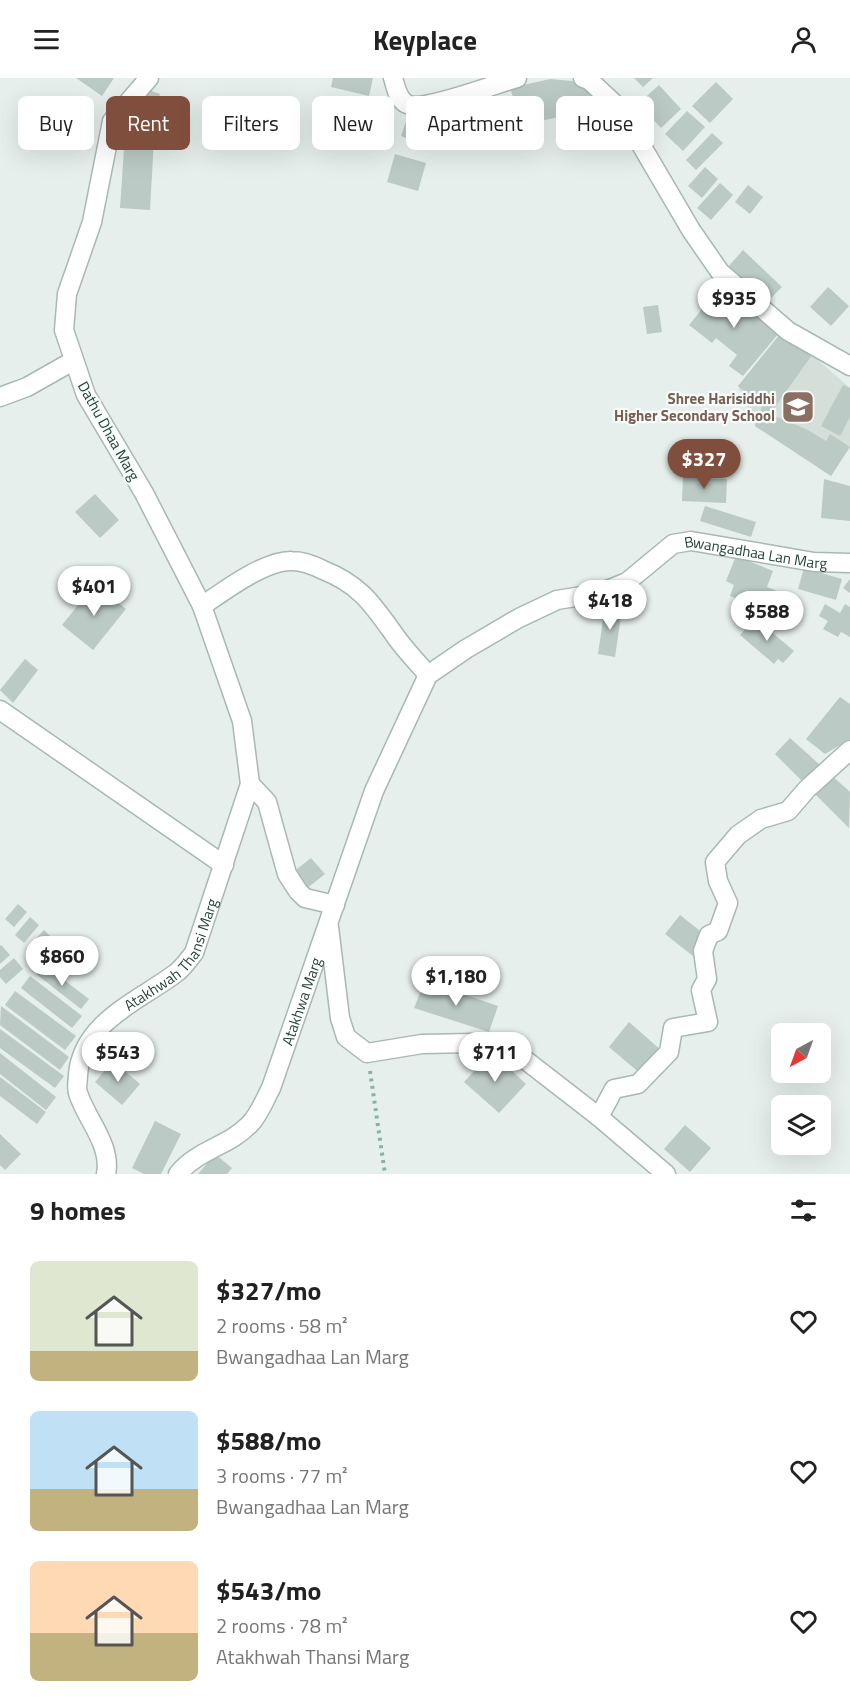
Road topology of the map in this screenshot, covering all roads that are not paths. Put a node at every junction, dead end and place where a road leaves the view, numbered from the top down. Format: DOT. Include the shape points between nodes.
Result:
graph roads {
  1 [pos="149,78"];
  2 [pos="393,78"];
  3 [pos="517,78"];
  4 [pos="582,78"];
  5 [pos="73,361"];
  6 [pos="850,366"];
  7 [pos="0,397"];
  8 [pos="850,563"];
  9 [pos="202,606"];
  10 [pos="429,675"];
  11 [pos="0,710"];
  12 [pos="850,750"];
  13 [pos="250,784"];
  14 [pos="374,791"];
  15 [pos="224,865"];
  16 [pos="335,905"];
  17 [pos="328,923"];
  18 [pos="599,1117"];
  19 [pos="106,1174"];
  20 [pos="178,1174"];
  21 [pos="666,1174"];
  1 -- 5 [label="street, Dathu Dhaa Marg" via="112,121 92,222 67,294 64,330"];
  2 -- 3 [label="street" via="399,96 414,106"];
  4 -- 6 [label="street" via="620,109 720,272 788,331"];
  5 -- 7 [label="street"];
  5 -- 9 [label="street, Dathu Dhaa Marg" via="86,395 144,493"];
  8 -- 10 [label="street, Bwangadhaa Lan Marg" via="814,562 691,542 673,544 627,582 600,593 557,600 466,649"];
  9 -- 10 [label="street" via="271,566 292,561 317,567 346,579 371,601"];
  9 -- 13 [label="street, Dathu Dhaa Marg" via="242,721"];
  10 -- 14 [label="street, Bwangadhaa Lan Marg"];
  11 -- 15 [label="street"];
  12 -- 18 [label="street" via="788,811 761,819 738,835 715,862 728,903 718,931 709,935 703,951 707,980 701,990 708,1022 673,1028 669,1052 638,1084 614,1089"];
  13 -- 15 [label="street, Atakhwah Thansi Marg"];
  13 -- 16 [label="street" via="267,802 287,874 298,891 305,898"];
  14 -- 16 [label="street, Atakhwa Marg"];
  15 -- 19 [label="street, Atakhwah Thansi Marg" via="194,953 177,972 119,1010 93,1036 79,1064 77,1092 99,1134"];
  16 -- 17 [label="street, Atakhwa Marg"];
  17 -- 18 [label="street" via="340,1018 346,1037 367,1053 422,1044 474,1043 519,1055"];
  17 -- 20 [label="street, Atakhwa Marg" via="271,1088 252,1123 233,1138 208,1149"];
  18 -- 21 [label="street"];
}
